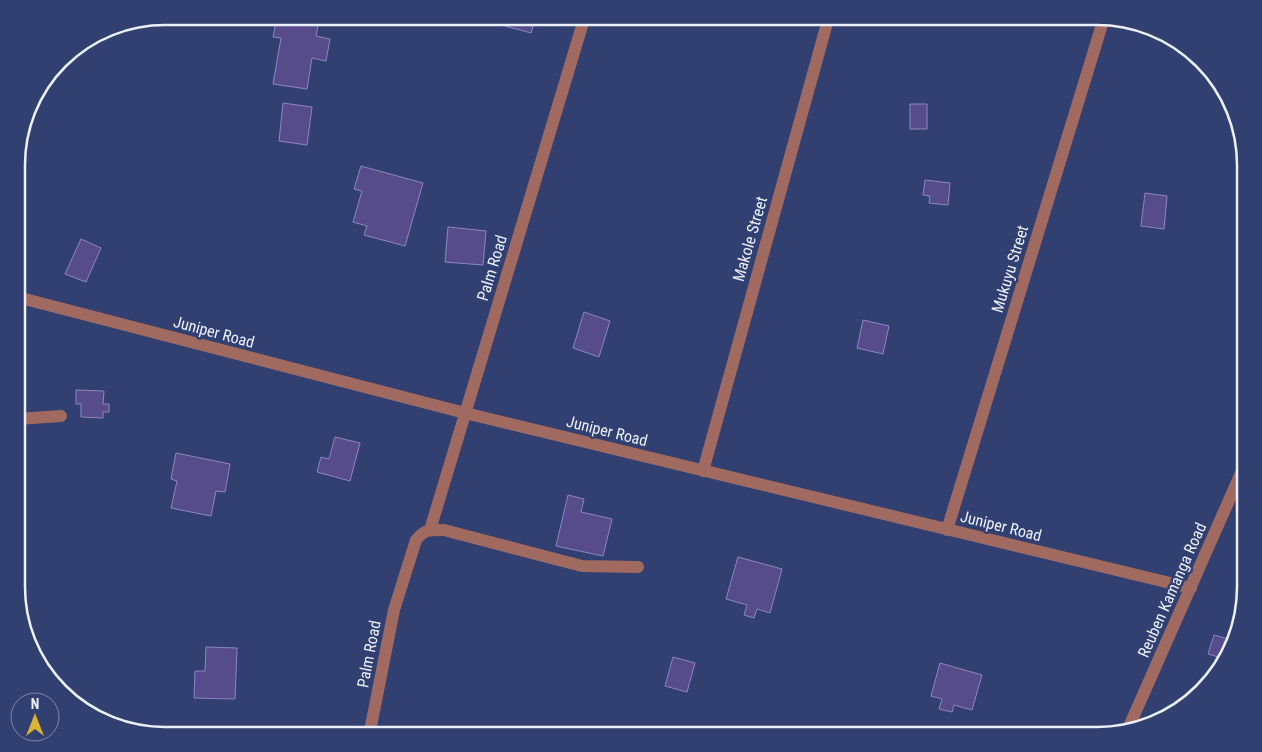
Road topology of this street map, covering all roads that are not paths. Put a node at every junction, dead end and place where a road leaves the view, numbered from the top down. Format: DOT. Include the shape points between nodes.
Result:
graph roads {
  1 [pos="582,25"];
  2 [pos="827,25"];
  3 [pos="1102,25"];
  4 [pos="25,300"];
  5 [pos="465,414"];
  6 [pos="62,416"];
  7 [pos="25,419"];
  8 [pos="703,471"];
  9 [pos="1237,482"];
  10 [pos="430,530"];
  11 [pos="947,530"];
  12 [pos="638,567"];
  13 [pos="1190,588"];
  14 [pos="1131,722"];
  15 [pos="371,727"];
  1 -- 5 [label="street, Palm Road"];
  2 -- 8 [label="street, Makole Street"];
  3 -- 11 [label="street, Mukuyu Street"];
  4 -- 5 [label="street, Juniper Road"];
  5 -- 8 [label="street, Juniper Road"];
  5 -- 10 [label="street, Palm Road"];
  6 -- 7 [label="street"];
  8 -- 11 [label="street, Juniper Road"];
  9 -- 13 [label="street, Reuben Kamanga Road"];
  10 -- 12 [label="street" via="444,530 582,566"];
  10 -- 15 [label="street, Palm Road" via="422,532 416,540 394,610"];
  11 -- 13 [label="street, Juniper Road"];
  13 -- 14 [label="street, Reuben Kamanga Road"];
}
